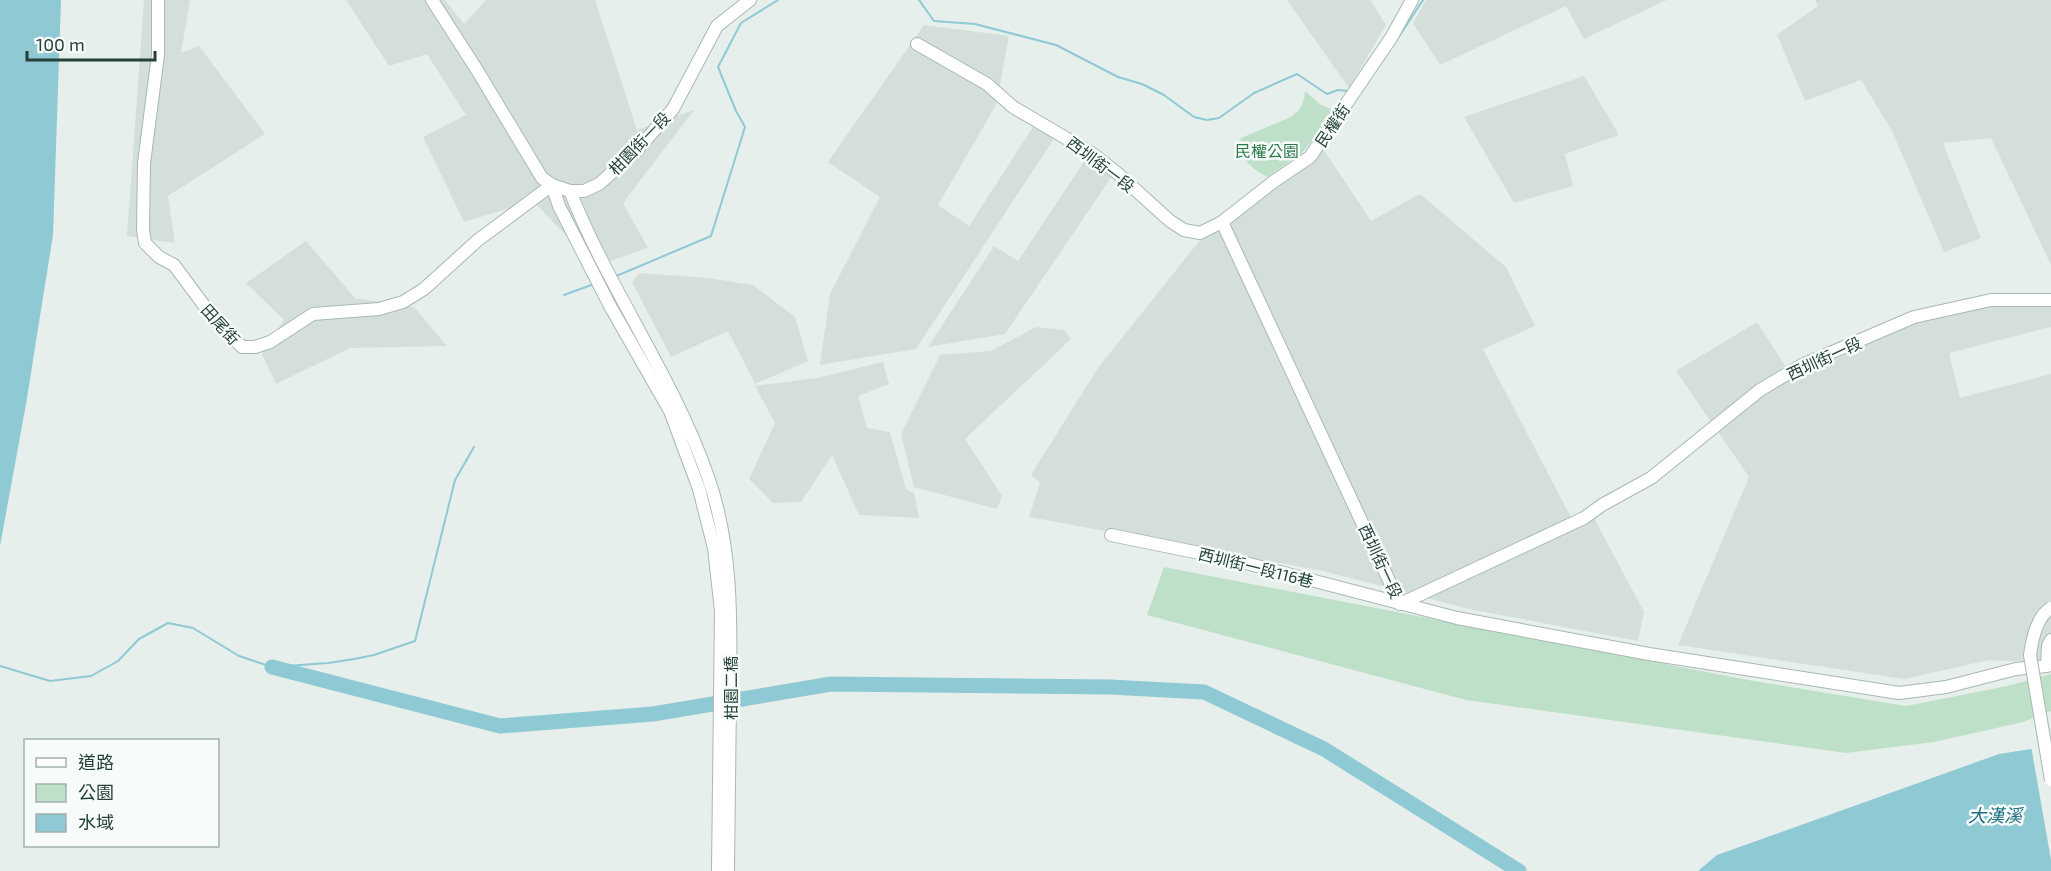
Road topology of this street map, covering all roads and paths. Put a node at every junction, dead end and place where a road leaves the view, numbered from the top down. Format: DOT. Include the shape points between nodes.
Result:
graph roads {
  1 [pos="158,0"];
  2 [pos="432,0"];
  3 [pos="750,0"];
  4 [pos="1412,0"];
  5 [pos="917,44"];
  6 [pos="552,185"];
  7 [pos="570,191"];
  8 [pos="1222,222"];
  9 [pos="2051,300"];
  10 [pos="710,506"];
  11 [pos="1111,534"];
  12 [pos="1400,604"];
  13 [pos="2051,608"];
  14 [pos="2051,640"];
  15 [pos="2051,780"];
  16 [pos="718,871"];
  17 [pos="728,871"];
  1 -- 6 [label="street, 田尾街" via="158,55 144,162 145,243 174,265 209,312 242,347 270,342 313,314 379,309 403,302"];
  2 -- 6 [label="street" via="542,178"];
  3 -- 7 [label="street, 柑園街一段" via="717,26 673,109 636,151 599,184"];
  4 -- 8 [label="street, 民權街" via="1391,38 1310,157"];
  5 -- 8 [label="street, 西圳街一段" via="987,84 1012,107 1093,154 1184,230 1200,233"];
  6 -- 7 [label="street"];
  6 -- 10 [label="street" via="610,306 670,411"];
  7 -- 10 [label="street" via="585,231 687,422 709,478"];
  8 -- 12 [label="street, 西圳街一段"];
  9 -- 12 [label="street, 西圳街一段" via="1991,300 1914,317 1802,365 1760,390 1651,478 1584,518"];
  10 -- 16 [label="street, 柑園二橋" via="721,611"];
  10 -- 17 [label="street, 柑園二橋" via="729,585"];
  11 -- 12 [label="street, 西圳街一段116巷" via="1234,560"];
  12 -- 14 [label="street, 西圳街一段116巷" via="1649,654 1899,693 2047,666"];
  13 -- 15 [label="street, bridge" via="2033,635 2030,655"];
}
